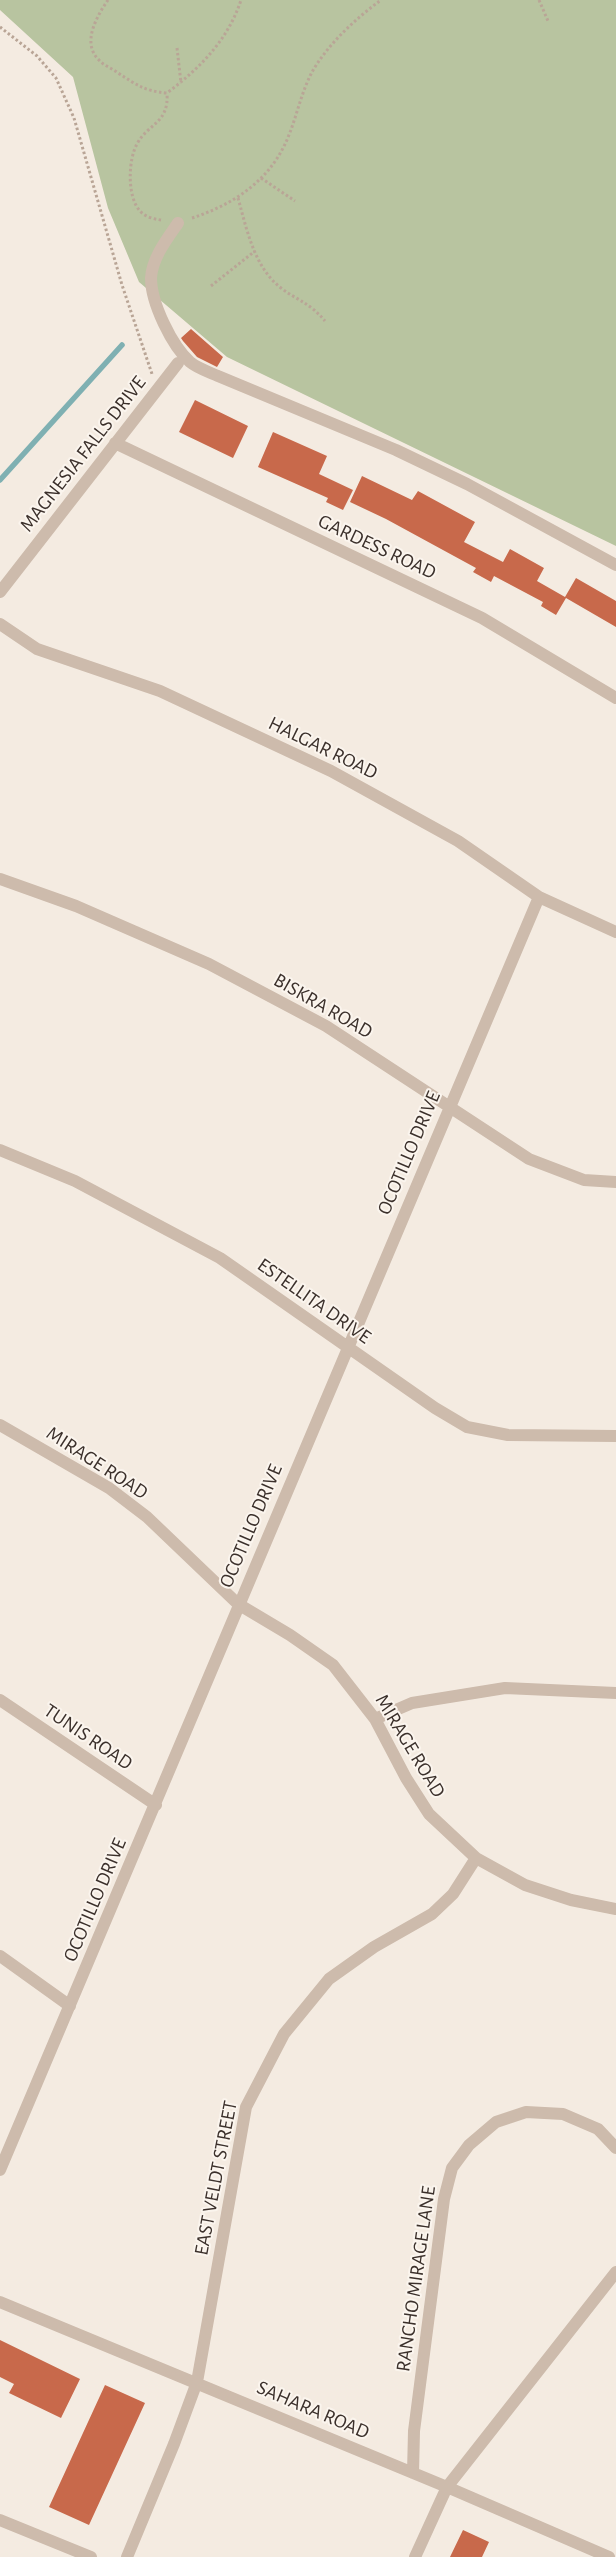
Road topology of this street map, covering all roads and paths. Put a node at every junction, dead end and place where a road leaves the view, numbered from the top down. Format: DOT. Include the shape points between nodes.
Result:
graph roads {
  1 [pos="108,0"];
  2 [pos="241,0"];
  3 [pos="381,0"];
  4 [pos="538,0"];
  5 [pos="548,21"];
  6 [pos="0,27"];
  7 [pos="177,48"];
  8 [pos="181,83"];
  9 [pos="167,93"];
  10 [pos="261,178"];
  11 [pos="238,198"];
  12 [pos="295,202"];
  13 [pos="178,223"];
  14 [pos="255,251"];
  15 [pos="211,286"];
  16 [pos="325,321"];
  17 [pos="178,363"];
  18 [pos="158,388"];
  19 [pos="115,443"];
  20 [pos="616,565"];
  21 [pos="0,592"];
  22 [pos="0,624"];
  23 [pos="616,698"];
  24 [pos="0,879"];
  25 [pos="539,897"];
  26 [pos="616,932"];
  27 [pos="449,1106"];
  28 [pos="0,1150"];
  29 [pos="616,1182"];
  30 [pos="348,1346"];
  31 [pos="0,1425"];
  32 [pos="616,1436"];
  33 [pos="238,1604"];
  34 [pos="616,1693"];
  35 [pos="0,1700"];
  36 [pos="375,1719"];
  37 [pos="156,1806"];
  38 [pos="476,1858"];
  39 [pos="616,1909"];
  40 [pos="0,1956"];
  41 [pos="70,2006"];
  42 [pos="616,2148"];
  43 [pos="0,2170"];
  44 [pos="616,2272"];
  45 [pos="0,2302"];
  46 [pos="197,2382"];
  47 [pos="413,2473"];
  48 [pos="447,2487"];
  49 [pos="0,2520"];
  50 [pos="91,2557"];
  51 [pos="127,2557"];
  52 [pos="415,2557"];
  53 [pos="609,2557"];
  1 -- 9 [label="path" via="93,28 91,46 94,53 102,63 142,89"];
  2 -- 8 [label="path" via="226,34 209,57"];
  3 -- 10 [label="path" via="338,39 316,68 304,91 286,144"];
  4 -- 5 [label="path"];
  6 -- 18 [label="path" via="37,56 56,78 74,118 122,285"];
  7 -- 8 [label="path"];
  8 -- 9 [label="path"];
  9 -- 13 [label="path" via="164,114 140,138 131,155 130,176 139,211 153,219"];
  10 -- 11 [label="path"];
  10 -- 12 [label="path"];
  11 -- 13 [label="path"];
  11 -- 14 [label="path"];
  13 -- 20 [label="street" via="158,251 151,278 156,306 172,340 190,362 467,484"];
  14 -- 15 [label="path"];
  14 -- 16 [label="path" via="274,282 306,302"];
  17 -- 18 [label="street, MAGNESIA FALLS DRIVE"];
  18 -- 19 [label="street, MAGNESIA FALLS DRIVE"];
  19 -- 21 [label="street, MAGNESIA FALLS DRIVE"];
  19 -- 23 [label="street, GARDESS ROAD" via="482,618"];
  22 -- 25 [label="street, HALGAR ROAD" via="37,649 160,691 331,771 458,841"];
  24 -- 27 [label="street, BISKRA ROAD" via="76,906 209,964 326,1026"];
  25 -- 26 [label="street, HALGAR ROAD"];
  25 -- 27 [label="street, OCOTILLO DRIVE"];
  27 -- 29 [label="street, BISKRA ROAD" via="529,1159 584,1180"];
  27 -- 30 [label="street, OCOTILLO DRIVE"];
  28 -- 30 [label="street, ESTELLITA DRIVE" via="75,1181 220,1258"];
  30 -- 32 [label="street, ESTELLITA DRIVE" via="466,1427 508,1435"];
  30 -- 33 [label="street, OCOTILLO DRIVE"];
  31 -- 33 [label="street, MIRAGE ROAD" via="108,1488 147,1518"];
  33 -- 36 [label="street, MIRAGE ROAD" via="333,1665"];
  33 -- 37 [label="street, OCOTILLO DRIVE"];
  34 -- 36 [label="street" via="505,1688 412,1703"];
  35 -- 37 [label="street, TUNIS ROAD"];
  36 -- 38 [label="street, MIRAGE ROAD" via="429,1814"];
  37 -- 41 [label="street, OCOTILLO DRIVE"];
  38 -- 39 [label="street, MIRAGE ROAD" via="525,1885 571,1900"];
  38 -- 46 [label="street, EAST VELDT STREET" via="453,1894 432,1914 374,1947 329,1979 284,2034 246,2107"];
  40 -- 41 [label="street"];
  41 -- 43 [label="street, OCOTILLO DRIVE"];
  42 -- 47 [label="street, RANCHO MIRAGE LANE" via="598,2129 563,2114 526,2112 496,2122 469,2145 452,2168 444,2199 426,2334 414,2431"];
  44 -- 48 [label="street"];
  45 -- 46 [label="street, SAHARA ROAD"];
  46 -- 47 [label="street, SAHARA ROAD"];
  46 -- 51 [label="street, EAST VELDT STREET"];
  47 -- 48 [label="street, SAHARA ROAD"];
  48 -- 52 [label="street"];
  48 -- 53 [label="street, SAHARA ROAD"];
  49 -- 50 [label="street"];
}
